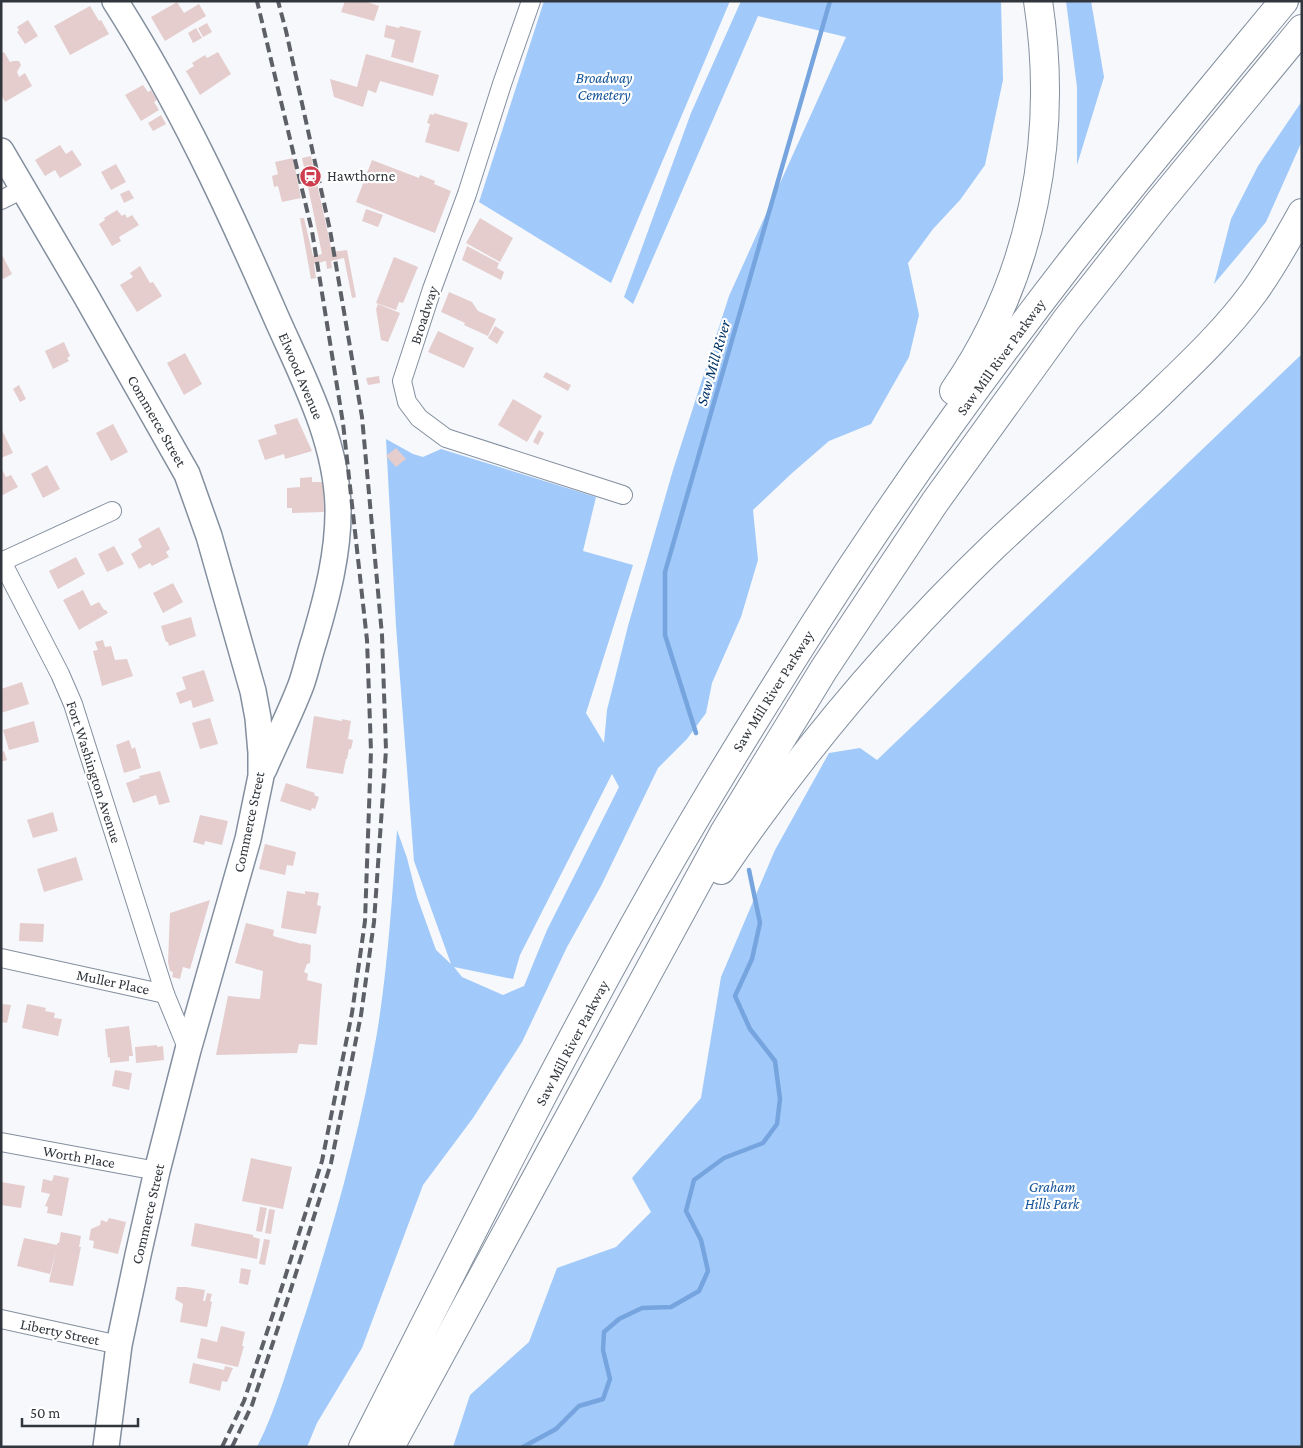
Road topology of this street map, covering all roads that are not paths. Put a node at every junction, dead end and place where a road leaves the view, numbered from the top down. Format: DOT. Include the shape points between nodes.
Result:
graph roads {
  1 [pos="116,1"];
  2 [pos="530,1"];
  3 [pos="1038,1"];
  4 [pos="1284,1"];
  5 [pos="1302,30"];
  6 [pos="1,151"];
  7 [pos="23,189"];
  8 [pos="1,200"];
  9 [pos="1302,213"];
  10 [pos="623,495"];
  11 [pos="112,511"];
  12 [pos="2,561"];
  13 [pos="755,720"];
  14 [pos="260,776"];
  15 [pos="664,942"];
  16 [pos="1,958"];
  17 [pos="165,994"];
  18 [pos="188,1050"];
  19 [pos="1,1142"];
  20 [pos="157,1170"];
  21 [pos="1,1319"];
  22 [pos="119,1345"];
  23 [pos="106,1447"];
  24 [pos="363,1447"];
  25 [pos="390,1447"];
  1 -- 14 [label="main road, Elwood Avenue" via="215,180 307,386 329,444 336,476 337,538 331,579 301,685"];
  2 -- 10 [label="street, Broadway" via="402,381 407,402 419,418 446,438"];
  3 -- 13 [label="highway" via="1046,84 1044,139 1036,194 1012,280 974,360 882,498"];
  4 -- 13 [label="highway, Saw Mill River Parkway" via="1109,214 1020,330 830,600"];
  5 -- 15 [label="highway, Saw Mill River Parkway" via="1119,252 952,478 870,598 773,751"];
  6 -- 7 [label="main road, Commerce Street"];
  7 -- 8 [label="street"];
  7 -- 14 [label="main road, Commerce Street" via="187,474 209,536 253,691 258,718"];
  9 -- 15 [label="highway" via="1258,286 1216,338 972,568 850,698 782,783 716,877"];
  11 -- 12 [label="street"];
  12 -- 17 [label="street, Fort Washington Avenue" via="73,704"];
  13 -- 24 [label="highway, Saw Mill River Parkway" via="599,990"];
  14 -- 18 [label="main road, Commerce Street" via="248,839"];
  15 -- 25 [label="highway, Saw Mill River Parkway"];
  16 -- 17 [label="street, Muller Place"];
  17 -- 18 [label="street, Muller Place"];
  18 -- 20 [label="main road, Commerce Street"];
  19 -- 20 [label="street, Worth Place"];
  20 -- 22 [label="main road, Commerce Street"];
  21 -- 22 [label="street, Liberty Street"];
  22 -- 23 [label="main road, Commerce Street"];
}
